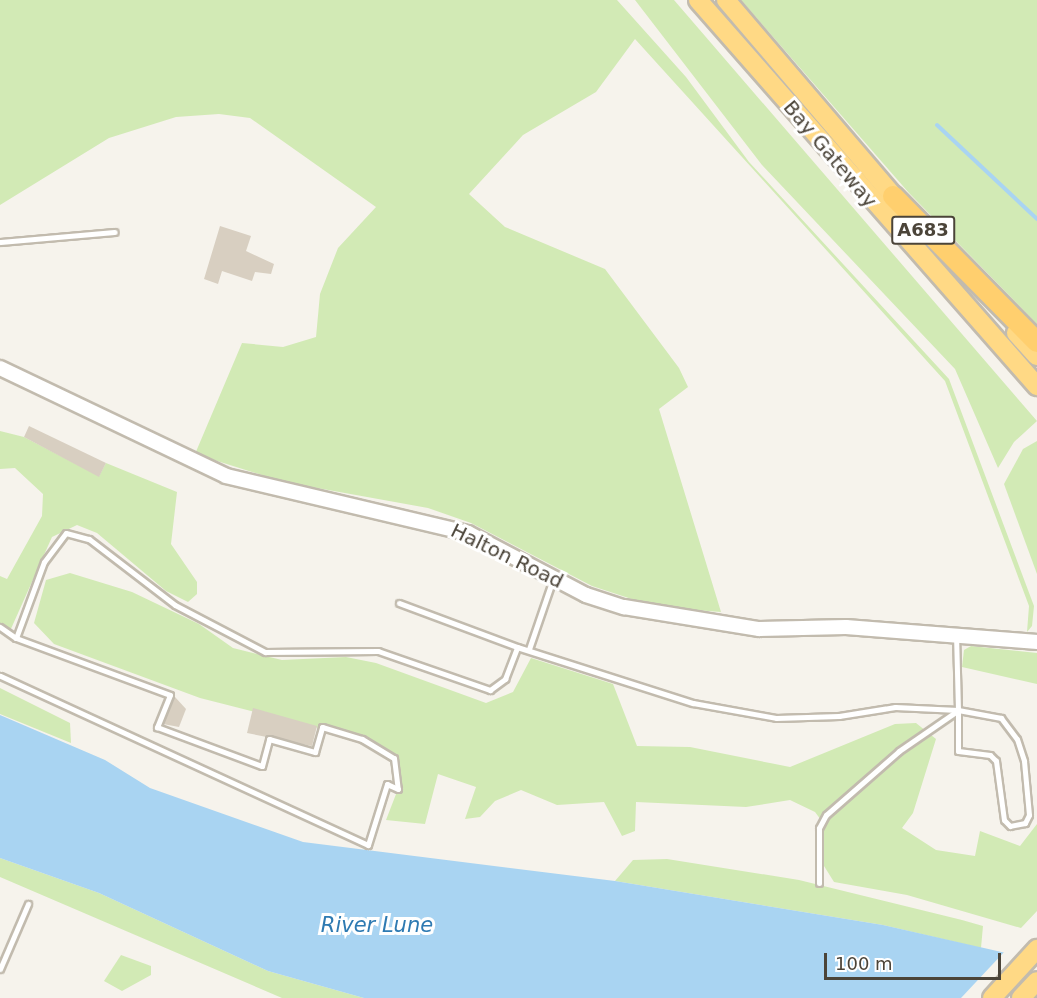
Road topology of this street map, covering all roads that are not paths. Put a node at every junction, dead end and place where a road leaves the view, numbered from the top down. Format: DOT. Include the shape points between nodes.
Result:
graph roads {
  1 [pos="698,0"];
  2 [pos="726,0"];
  3 [pos="893,196"];
  4 [pos="115,232"];
  5 [pos="0,242"];
  6 [pos="962,306"];
  7 [pos="1037,342"];
  8 [pos="1037,356"];
  9 [pos="0,368"];
  10 [pos="1037,386"];
  11 [pos="1037,399"];
  12 [pos="553,577"];
  13 [pos="399,603"];
  14 [pos="0,627"];
  15 [pos="956,635"];
  16 [pos="16,638"];
  17 [pos="1037,642"];
  18 [pos="517,647"];
  19 [pos="529,650"];
  20 [pos="0,676"];
  21 [pos="958,710"];
  22 [pos="819,883"];
  23 [pos="28,904"];
  24 [pos="1034,952"];
  25 [pos="0,969"];
  26 [pos="1037,981"];
  27 [pos="992,998"];
  28 [pos="1021,998"];
  1 -- 6 [label="highway, Bay Gateway / A683"];
  2 -- 3 [label="highway, Bay Gateway / A683"];
  3 -- 7 [label="highway"];
  3 -- 8 [label="highway, Bay Gateway / A683"];
  4 -- 5 [label="lane"];
  6 -- 10 [label="highway, Bay Gateway / A683"];
  6 -- 11 [label="highway"];
  9 -- 12 [label="street, Halton Road" via="226,477 425,519 468,533"];
  12 -- 15 [label="street, Halton Road" via="586,595 663,617 759,629 846,627"];
  12 -- 19 [label="lane"];
  13 -- 18 [label="lane"];
  14 -- 16 [label="lane"];
  15 -- 17 [label="street, Halton Road"];
  15 -- 21 [label="lane"];
  16 -- 18 [label="lane" via="44,562 66,533 89,538 176,605 265,652 378,651 490,690 505,679"];
  16 -- 20 [label="lane" via="170,695 157,727 262,766 269,739 315,752 322,727 362,739 394,758 398,789 387,784 368,845"];
  18 -- 19 [label="lane"];
  19 -- 21 [label="lane" via="693,703 776,718 839,716 895,706"];
  21 -- 21 [label="lane" via="1001,718 1017,739 1024,761 1029,815 1025,823 1010,826 1004,820 996,761 990,755 958,751"];
  21 -- 22 [label="lane" via="898,752 826,815 819,828"];
  23 -- 25 [label="lane"];
  24 -- 27 [label="highway"];
  26 -- 28 [label="highway"];
}
